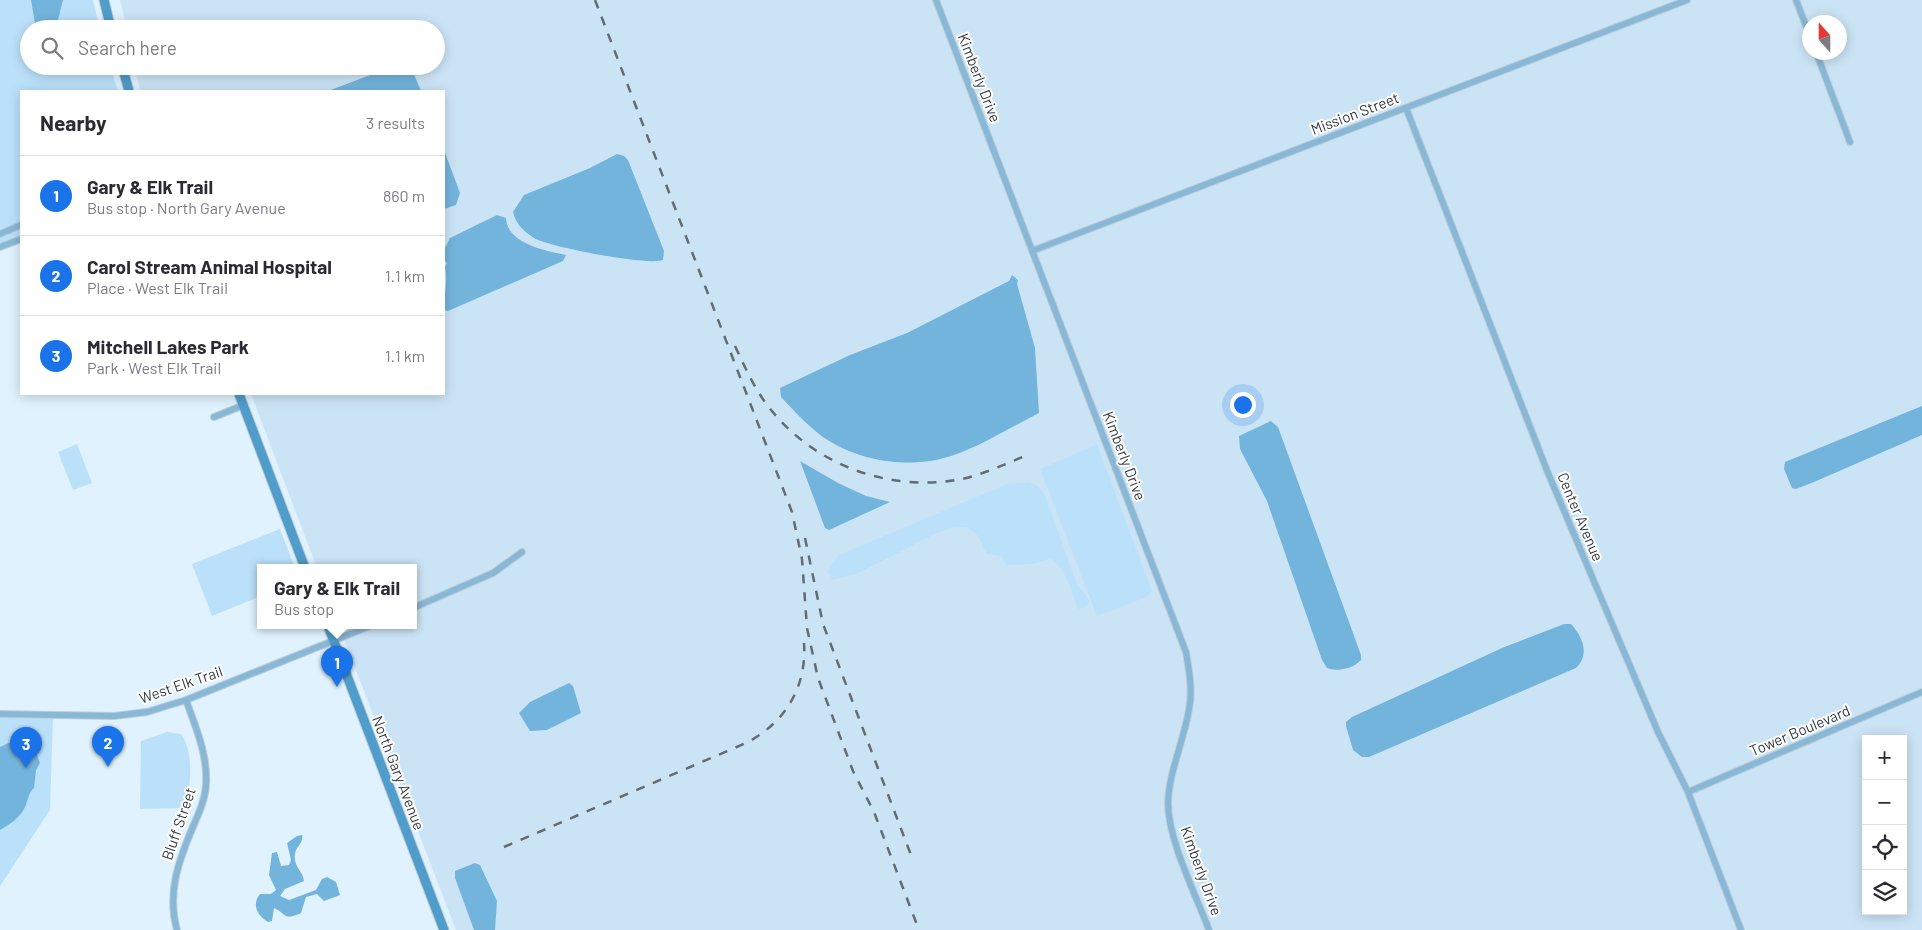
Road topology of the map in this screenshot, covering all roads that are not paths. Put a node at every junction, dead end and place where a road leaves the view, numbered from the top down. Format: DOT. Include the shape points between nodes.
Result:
graph roads {
  1 [pos="104,0"];
  2 [pos="936,0"];
  3 [pos="1687,0"];
  4 [pos="1796,0"];
  5 [pos="1802,15"];
  6 [pos="109,20"];
  7 [pos="1819,60"];
  8 [pos="125,75"];
  9 [pos="129,90"];
  10 [pos="1406,108"];
  11 [pos="1850,142"];
  12 [pos="20,225"];
  13 [pos="0,234"];
  14 [pos="20,239"];
  15 [pos="0,247"];
  16 [pos="1032,251"];
  17 [pos="239,395"];
  18 [pos="244,406"];
  19 [pos="214,417"];
  20 [pos="522,552"];
  21 [pos="303,564"];
  22 [pos="417,606"];
  23 [pos="329,629"];
  24 [pos="363,629"];
  25 [pos="334,641"];
  26 [pos="1922,692"];
  27 [pos="186,700"];
  28 [pos="0,714"];
  29 [pos="1688,792"];
  30 [pos="177,930"];
  31 [pos="444,930"];
  32 [pos="1209,930"];
  33 [pos="1741,930"];
  1 -- 6 [label="street"];
  2 -- 16 [label="street, Kimberly Drive"];
  3 -- 10 [label="street, Mission Street"];
  4 -- 5 [label="street"];
  7 -- 11 [label="street"];
  8 -- 9 [label="street"];
  10 -- 16 [label="street, Mission Street"];
  10 -- 29 [label="street, Center Avenue" via="1548,473 1658,732"];
  12 -- 13 [label="street"];
  14 -- 15 [label="street"];
  16 -- 32 [label="street, Kimberly Drive" via="1186,652 1191,684 1190,709 1170,790 1170,822"];
  17 -- 18 [label="street"];
  18 -- 19 [label="street"];
  18 -- 21 [label="street"];
  20 -- 22 [label="street" via="493,573"];
  23 -- 25 [label="street, North Gary Avenue"];
  24 -- 25 [label="street, West Elk Trail"];
  25 -- 27 [label="street, West Elk Trail"];
  25 -- 31 [label="street, North Gary Avenue"];
  26 -- 29 [label="street, Tower Boulevard"];
  27 -- 28 [label="street, West Elk Trail" via="147,712 114,716"];
  27 -- 30 [label="street, Bluff Street" via="204,748 206,778 204,800 177,868 173,913"];
  29 -- 33 [label="street, Center Avenue"];
}
